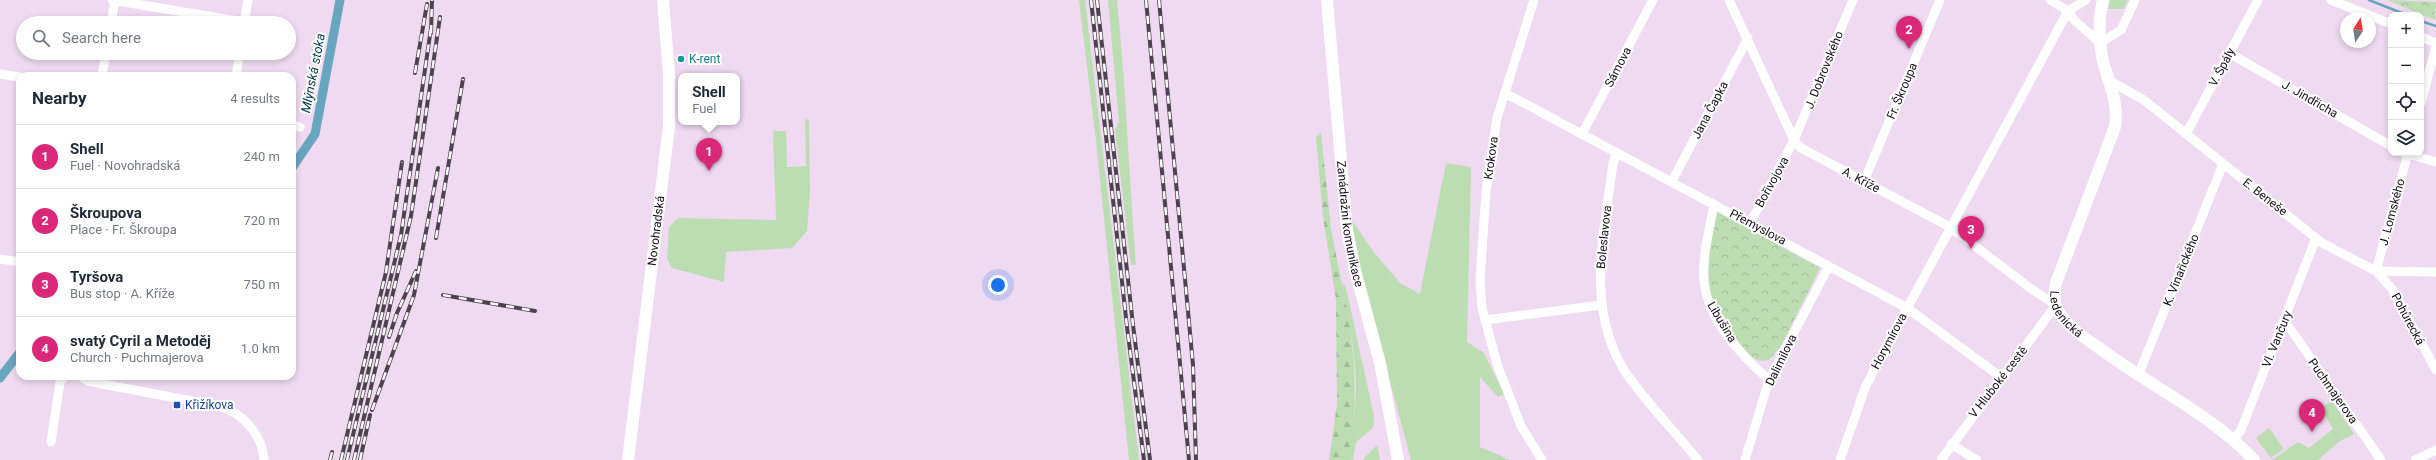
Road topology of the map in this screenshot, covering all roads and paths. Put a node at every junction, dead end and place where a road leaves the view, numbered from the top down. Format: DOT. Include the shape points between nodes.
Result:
graph roads {
  1 [pos="114,0"];
  2 [pos="248,0"];
  3 [pos="663,0"];
  4 [pos="1327,0"];
  5 [pos="1534,0"];
  6 [pos="1653,0"];
  7 [pos="1729,0"];
  8 [pos="1853,0"];
  9 [pos="1940,0"];
  10 [pos="2050,0"];
  11 [pos="2086,0"];
  12 [pos="2103,0"];
  13 [pos="2136,0"];
  14 [pos="2258,0"];
  15 [pos="2331,0"];
  16 [pos="2068,11"];
  17 [pos="112,16"];
  18 [pos="209,16"];
  19 [pos="245,16"];
  20 [pos="2388,23"];
  21 [pos="1748,38"];
  22 [pos="2424,38"];
  23 [pos="2100,43"];
  24 [pos="2436,44"];
  25 [pos="2229,53"];
  26 [pos="105,60"];
  27 [pos="239,60"];
  28 [pos="103,72"];
  29 [pos="237,72"];
  30 [pos="0,74"];
  31 [pos="16,77"];
  32 [pos="2110,81"];
  33 [pos="2424,91"];
  34 [pos="1505,93"];
  35 [pos="1582,134"];
  36 [pos="2186,134"];
  37 [pos="1794,140"];
  38 [pos="2388,144"];
  39 [pos="1618,153"];
  40 [pos="2405,156"];
  41 [pos="2414,156"];
  42 [pos="2436,162"];
  43 [pos="2223,164"];
  44 [pos="1672,181"];
  45 [pos="1864,181"];
  46 [pos="1714,204"];
  47 [pos="1750,223"];
  48 [pos="1950,227"];
  49 [pos="2316,238"];
  50 [pos="0,259"];
  51 [pos="16,261"];
  52 [pos="1829,266"];
  53 [pos="2376,271"];
  54 [pos="2436,272"];
  55 [pos="1601,305"];
  56 [pos="2056,305"];
  57 [pos="1907,308"];
  58 [pos="1485,320"];
  59 [pos="2285,321"];
  60 [pos="2436,370"];
  61 [pos="2138,376"];
  62 [pos="2001,377"];
  63 [pos="62,380"];
  64 [pos="86,380"];
  65 [pos="1770,380"];
  66 [pos="2234,439"];
  67 [pos="51,442"];
  68 [pos="1396,444"];
  69 [pos="1951,444"];
  70 [pos="2436,450"];
  71 [pos="264,460"];
  72 [pos="628,460"];
  73 [pos="1398,460"];
  74 [pos="1403,460"];
  75 [pos="1542,460"];
  76 [pos="1698,460"];
  77 [pos="1745,460"];
  78 [pos="1840,460"];
  79 [pos="1941,460"];
  80 [pos="1977,460"];
  81 [pos="2254,460"];
  82 [pos="2381,460"];
  83 [pos="2415,460"];
  1 -- 17 [label="street"];
  1 -- 18 [label="street"];
  2 -- 19 [label="street"];
  3 -- 72 [label="main road, Novohradská" via="670,74 668,130"];
  4 -- 68 [label="main road, Zanádražní komunikace" via="1347,230 1354,270 1380,362"];
  5 -- 34 [label="street, Krokova"];
  6 -- 35 [label="street, Sámova"];
  7 -- 21 [label="street, A. Kříže"];
  8 -- 37 [label="street, J. Dobrovského"];
  9 -- 45 [label="street, Fr. Škroupa"];
  10 -- 16 [label="street"];
  11 -- 16 [label="street"];
  12 -- 23 [label="main road, Ledenická"];
  13 -- 23 [label="street" via="2121,30"];
  14 -- 25 [label="street, V. Špály"];
  15 -- 20 [label="street"];
  16 -- 23 [label="street" via="2074,20"];
  16 -- 48 [label="street, Horymírova"];
  21 -- 37 [label="street, A. Kříže"];
  21 -- 44 [label="street, Jana Čapka"];
  22 -- 24 [label="street"];
  23 -- 32 [label="main road, Ledenická"];
  24 -- 33 [label="street"];
  25 -- 36 [label="street, V. Špály"];
  25 -- 38 [label="street, J. Jindřicha"];
  26 -- 28 [label="street"];
  27 -- 29 [label="street"];
  30 -- 31 [label="street"];
  32 -- 36 [label="street, E. Beneše" via="2144,100"];
  32 -- 56 [label="main road, Ledenická" via="2116,107 2115,127 2056,282"];
  34 -- 35 [label="street, Přemyslova"];
  34 -- 58 [label="street, Krokova" via="1497,118 1486,192 1480,280"];
  35 -- 39 [label="street, Přemyslova"];
  36 -- 43 [label="street, E. Beneše"];
  37 -- 45 [label="street, A. Kříže" via="1801,148"];
  37 -- 47 [label="street, Bořivojova"];
  39 -- 44 [label="street, Přemyslova"];
  39 -- 55 [label="street, Boleslavova" via="1613,163 1600,261"];
  40 -- 53 [label="street, J. Lomského"];
  41 -- 42 [label="street"];
  43 -- 49 [label="street, E. Beneše"];
  43 -- 61 [label="street, K. Vinařického"];
  44 -- 46 [label="street, Přemyslova"];
  45 -- 48 [label="street, A. Kříže"];
  46 -- 47 [label="street, Přemyslova"];
  46 -- 65 [label="street, Libušina" via="1704,272 1708,301 1716,318 1733,342 1752,365"];
  47 -- 52 [label="street, Přemyslova"];
  48 -- 56 [label="street, A. Kříže"];
  48 -- 57 [label="street, Horymírova"];
  49 -- 53 [label="street, E. Beneše"];
  49 -- 59 [label="street, Vl. Vančury"];
  50 -- 51 [label="street"];
  52 -- 57 [label="street, Přemyslova"];
  52 -- 65 [label="street, Dalimilova"];
  53 -- 54 [label="street, E. Beneše"];
  53 -- 60 [label="street, Pohůrecká" via="2392,289"];
  55 -- 58 [label="street"];
  55 -- 76 [label="street, Boleslavova" via="1611,340 1628,375"];
  56 -- 61 [label="main road, Ledenická" via="2078,332"];
  56 -- 62 [label="street, V Hluboké cestě"];
  57 -- 62 [label="street, Přemyslova"];
  57 -- 78 [label="street, Horymírova" via="1865,388"];
  58 -- 75 [label="street, Krokova" via="1492,350 1521,426"];
  59 -- 66 [label="street, Vl. Vančury" via="2241,430"];
  59 -- 82 [label="street, Puchmajerova"];
  61 -- 66 [label="main road, Ledenická"];
  62 -- 69 [label="street, V Hluboké cestě"];
  63 -- 67 [label="street"];
  64 -- 71 [label="street" via="221,407 246,423 262,445"];
  65 -- 77 [label="street, Dalimilova"];
  66 -- 81 [label="main road, Ledenická"];
  68 -- 73 [label="main road, Zanádražní komunikace"];
  68 -- 74 [label="main road, Zanádražní komunikace"];
  69 -- 79 [label="street, V Hluboké cestě"];
  69 -- 80 [label="street"];
  70 -- 83 [label="street"];
}
